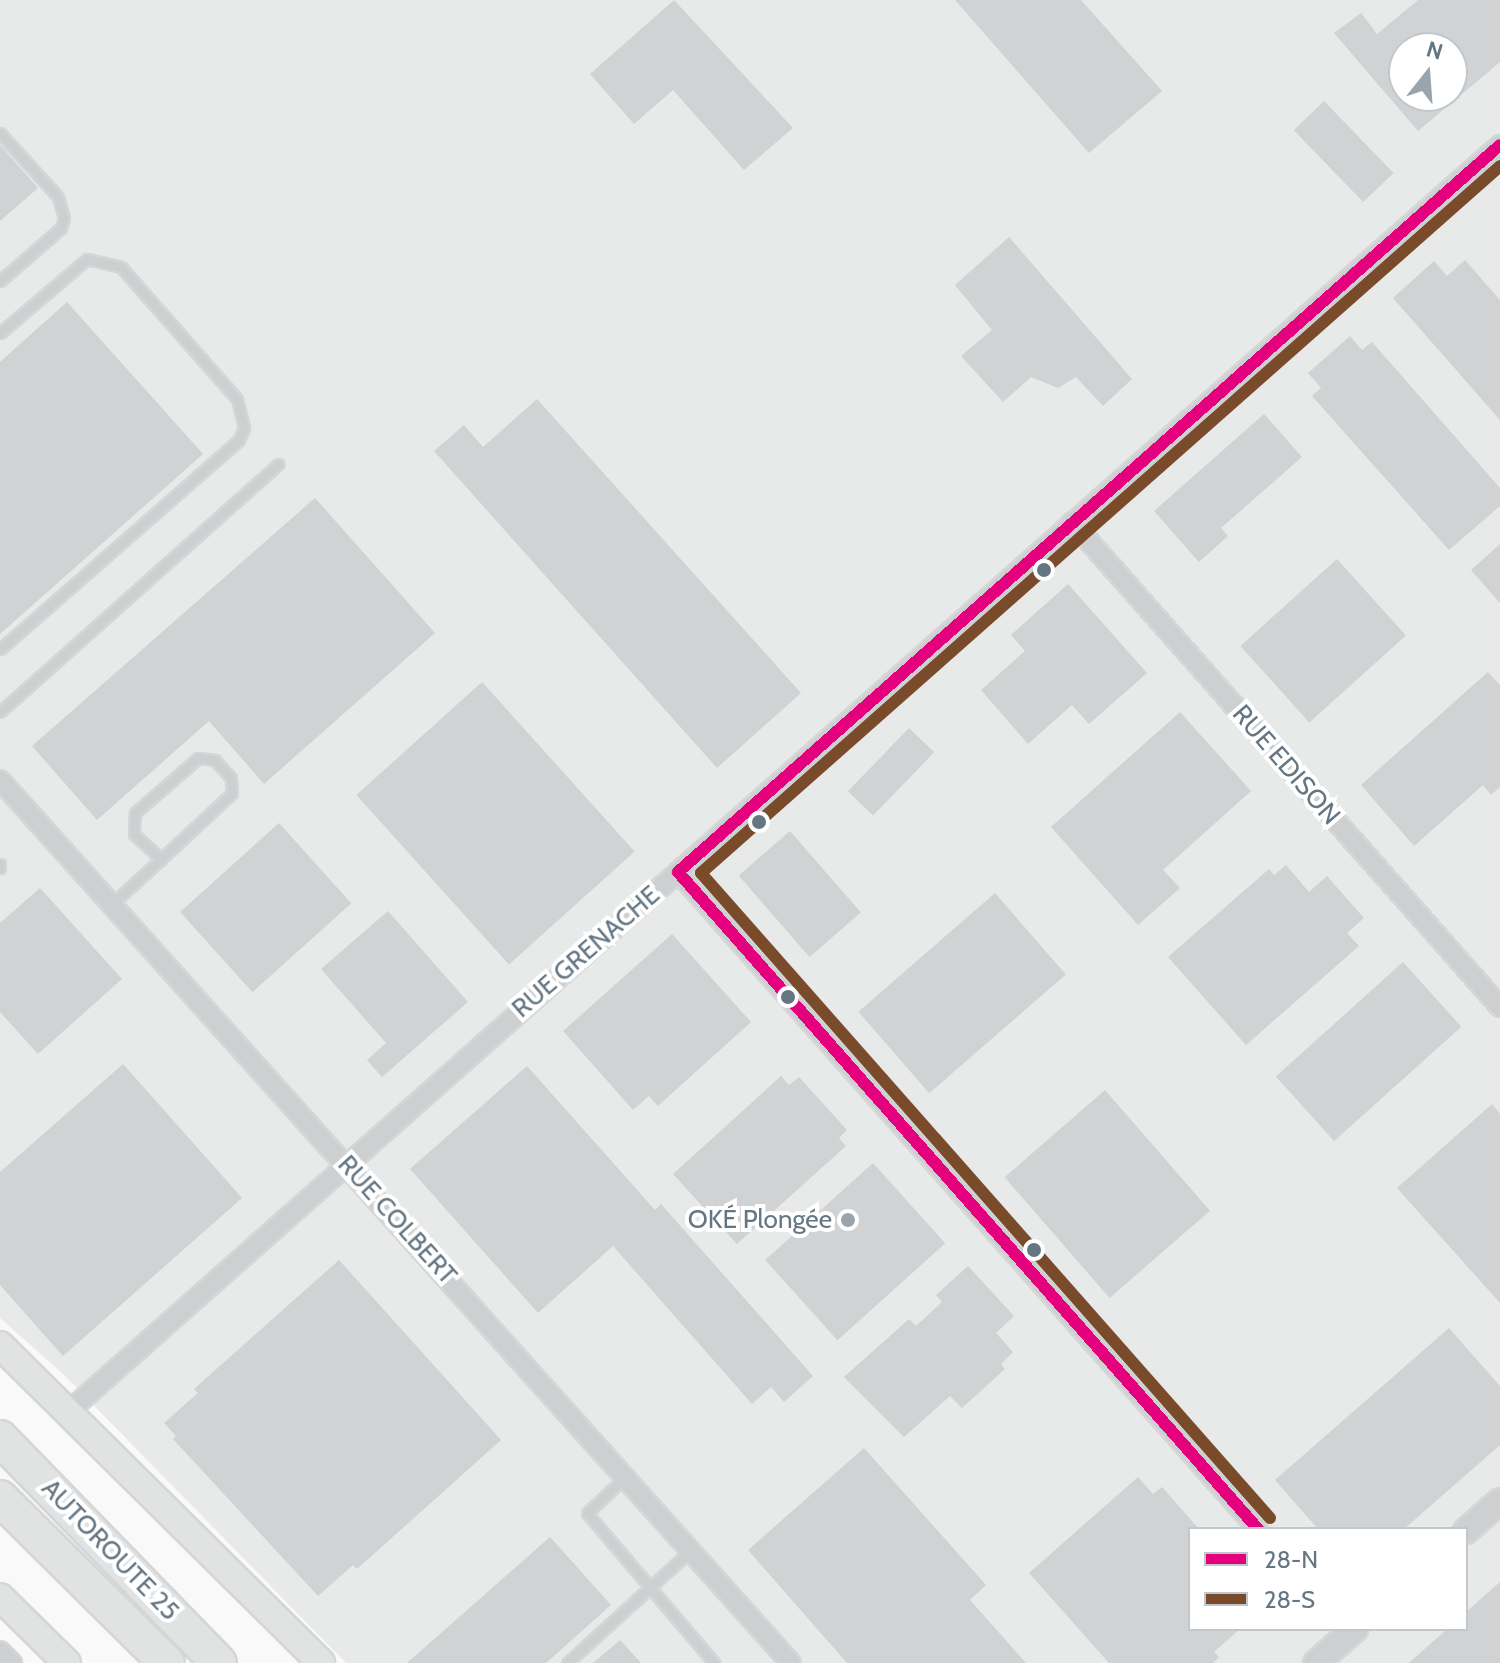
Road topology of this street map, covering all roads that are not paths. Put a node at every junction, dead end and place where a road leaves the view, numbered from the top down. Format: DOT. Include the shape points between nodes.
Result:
graph roads {
  1 [pos="0,133"];
  2 [pos="1500,145"];
  3 [pos="0,281"];
  4 [pos="0,333"];
  5 [pos="278,464"];
  6 [pos="1072,522"];
  7 [pos="0,649"];
  8 [pos="0,712"];
  9 [pos="3,789"];
  10 [pos="161,859"];
  11 [pos="678,872"];
  12 [pos="112,904"];
  13 [pos="1500,1007"];
  14 [pos="346,1163"];
  15 [pos="0,1345"];
  16 [pos="69,1411"];
  17 [pos="0,1438"];
  18 [pos="625,1477"];
  19 [pos="0,1498"];
  20 [pos="1500,1501"];
  21 [pos="1256,1527"];
  22 [pos="1468,1529"];
  23 [pos="691,1550"];
  24 [pos="650,1587"];
  25 [pos="0,1597"];
  26 [pos="1349,1631"];
  27 [pos="0,1651"];
  28 [pos="1327,1660"];
  29 [pos="12,1663"];
  30 [pos="67,1663"];
  31 [pos="167,1663"];
  32 [pos="219,1663"];
  33 [pos="321,1663"];
  34 [pos="567,1663"];
  35 [pos="714,1663"];
  36 [pos="791,1663"];
  1 -- 3 [label="lane" via="58,197 64,218 61,228"];
  2 -- 6 [label="street, RUE GRENACHE"];
  4 -- 7 [label="lane" via="87,259 121,267 237,399 244,428 239,440"];
  5 -- 8 [label="lane"];
  6 -- 11 [label="street, RUE GRENACHE"];
  6 -- 13 [label="street, RUE EDISON"];
  9 -- 12 [label="street, RUE COLBERT"];
  10 -- 10 [label="lane" via="232,793 231,778 215,760 198,758 135,813 134,834"];
  10 -- 12 [label="lane"];
  11 -- 14 [label="street, RUE GRENACHE"];
  11 -- 21 [label="street"];
  12 -- 14 [label="street, RUE COLBERT"];
  14 -- 16 [label="street, RUE GRENACHE"];
  14 -- 18 [label="street, RUE COLBERT"];
  15 -- 16 [label="main road"];
  16 -- 33 [label="main road"];
  17 -- 32 [label="highway, AUTOROUTE 25"];
  18 -- 23 [label="street, RUE COLBERT"];
  18 -- 24 [label="lane" via="587,1513"];
  19 -- 31 [label="highway, AUTOROUTE 25"];
  20 -- 22 [label="street"];
  23 -- 24 [label="lane"];
  23 -- 36 [label="street, RUE COLBERT"];
  24 -- 34 [label="lane"];
  24 -- 35 [label="lane"];
  25 -- 30 [label="main road"];
  26 -- 28 [label="street"];
  27 -- 29 [label="street"];
}
